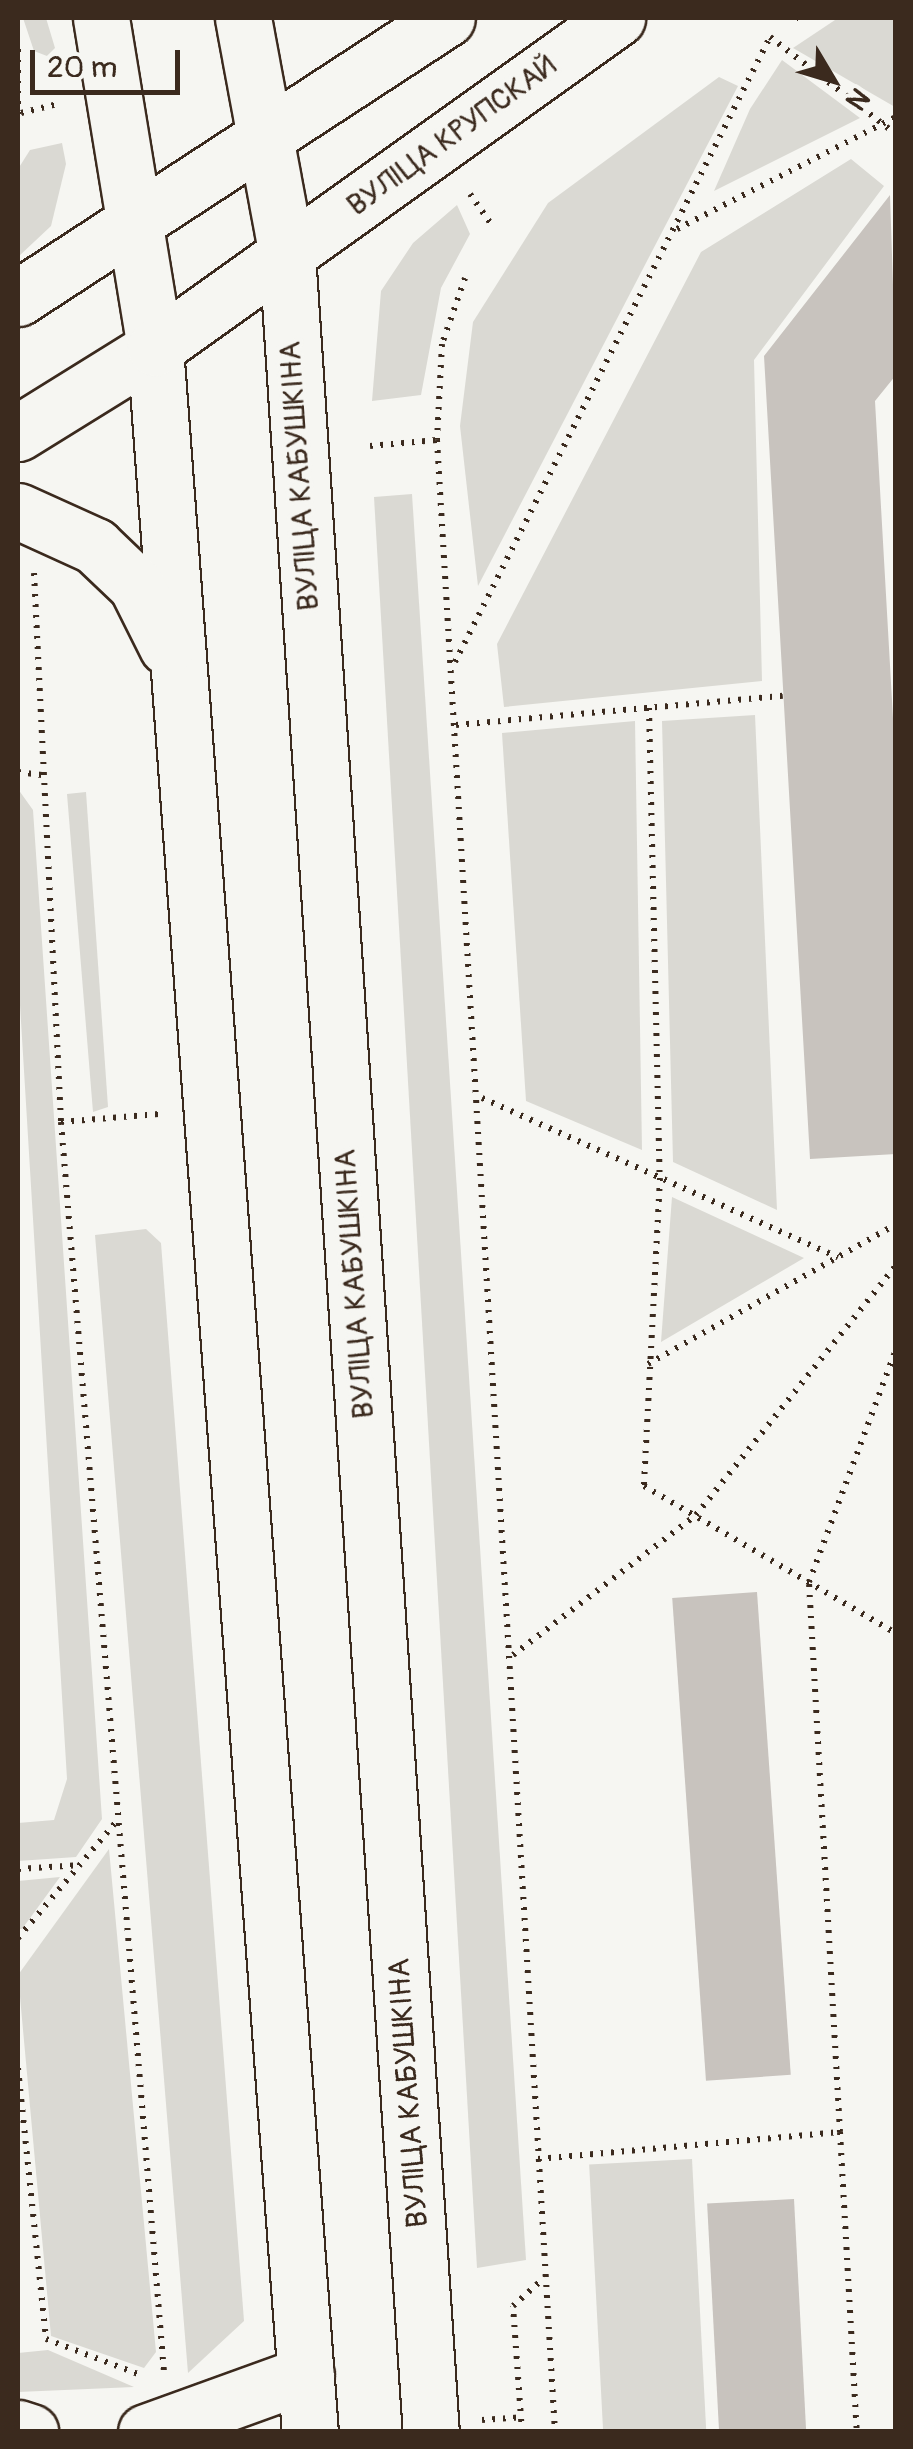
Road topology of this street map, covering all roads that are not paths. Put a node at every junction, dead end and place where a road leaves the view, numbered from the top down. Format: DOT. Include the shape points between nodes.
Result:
graph roads {
  1 [pos="101,18"];
  2 [pos="243,18"];
  3 [pos="447,18"];
  4 [pos="617,18"];
  5 [pos="267,139"];
  6 [pos="134,222"];
  7 [pos="287,255"];
  8 [pos="18,298"];
  9 [pos="155,348"];
  10 [pos="18,433"];
  11 [pos="18,511"];
  12 [pos="173,658"];
  13 [pos="306,2374"];
  14 [pos="18,2428"];
  15 [pos="30,2432"];
  16 [pos="146,2432"];
  17 [pos="310,2432"];
  18 [pos="431,2432"];
  1 -- 6 [label="main road"];
  2 -- 5 [label="main road, ВУЛІЦА КАБУШКІНА"];
  3 -- 5 [label="main road"];
  4 -- 7 [label="main road, ВУЛІЦА КРУПСКАЙ"];
  5 -- 6 [label="main road"];
  5 -- 7 [label="main road, ВУЛІЦА КАБУШКІНА"];
  6 -- 8 [label="main road"];
  6 -- 9 [label="main road"];
  7 -- 9 [label="main road, ВУЛІЦА КРУПСКАЙ"];
  7 -- 18 [label="main road, ВУЛІЦА КАБУШКІНА"];
  9 -- 10 [label="main road, ВУЛІЦА КРУПСКАЙ"];
  9 -- 12 [label="main road"];
  11 -- 12 [label="main road" via="95,546 136,585"];
  12 -- 13 [label="main road"];
  13 -- 16 [label="main road"];
  13 -- 17 [label="main road"];
  14 -- 15 [label="main road"];
}
